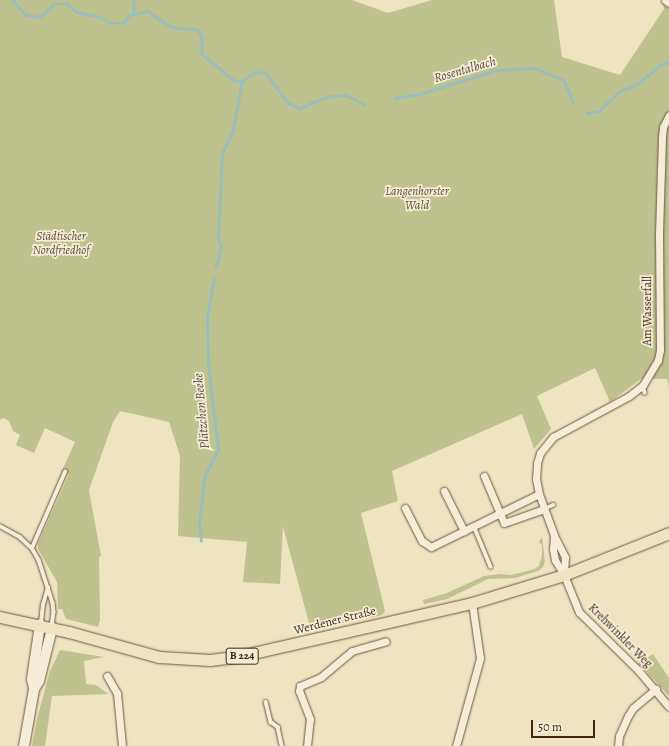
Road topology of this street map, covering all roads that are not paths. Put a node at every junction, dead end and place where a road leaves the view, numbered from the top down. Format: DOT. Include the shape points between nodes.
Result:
graph roads {
  1 [pos="666,0"];
  2 [pos="669,3"];
  3 [pos="669,115"];
  4 [pos="65,472"];
  5 [pos="484,476"];
  6 [pos="444,491"];
  7 [pos="539,494"];
  8 [pos="553,505"];
  9 [pos="405,508"];
  10 [pos="544,509"];
  11 [pos="501,512"];
  12 [pos="0,526"];
  13 [pos="474,526"];
  14 [pos="464,531"];
  15 [pos="669,533"];
  16 [pos="554,535"];
  17 [pos="32,548"];
  18 [pos="491,567"];
  19 [pos="564,575"];
  20 [pos="48,587"];
  21 [pos="472,603"];
  22 [pos="0,617"];
  23 [pos="46,627"];
  24 [pos="386,641"];
  25 [pos="107,676"];
  26 [pos="656,689"];
  27 [pos="266,702"];
  28 [pos="669,706"];
  29 [pos="24,746"];
  30 [pos="122,746"];
  31 [pos="282,746"];
  32 [pos="307,746"];
  33 [pos="456,746"];
  34 [pos="618,746"];
  1 -- 2 [label="street"];
  3 -- 7 [label="street, Am Wasserfall" via="662,136 658,360 644,389 562,431 545,445 537,463 536,479"];
  4 -- 17 [label="lane"];
  5 -- 11 [label="street"];
  6 -- 14 [label="street"];
  7 -- 10 [label="street, Am Wasserfall"];
  7 -- 11 [label="street"];
  8 -- 10 [label="lane"];
  9 -- 14 [label="street" via="422,541 432,547"];
  10 -- 11 [label="street" via="504,523"];
  10 -- 16 [label="street, Am Wasserfall"];
  11 -- 13 [label="street"];
  12 -- 17 [label="lane" via="20,537"];
  13 -- 14 [label="street"];
  13 -- 18 [label="lane"];
  15 -- 19 [label="main road, Werdener Straße / B 224"];
  16 -- 19 [label="street, Am Wasserfall" via="565,557"];
  16 -- 19 [label="street, Am Wasserfall" via="555,560"];
  17 -- 20 [label="lane" via="42,567"];
  19 -- 21 [label="main road, Werdener Straße / B 224"];
  19 -- 26 [label="street, Krehwinkler Weg" via="579,612"];
  20 -- 23 [label="lane" via="43,605"];
  20 -- 23 [label="lane" via="54,612"];
  21 -- 23 [label="main road, Werdener Straße / B 224" via="278,649 210,660 159,657"];
  21 -- 33 [label="street" via="480,658"];
  22 -- 23 [label="main road, Werdener Straße / B 224"];
  23 -- 29 [label="main road" via="39,681 34,689"];
  24 -- 32 [label="street" via="352,651 322,677 300,686 299,690 310,719"];
  25 -- 30 [label="street" via="117,693"];
  26 -- 28 [label="street, Krehwinkler Weg"];
  26 -- 34 [label="street" via="633,708 619,736"];
  27 -- 31 [label="lane" via="271,722 278,727"];
}
